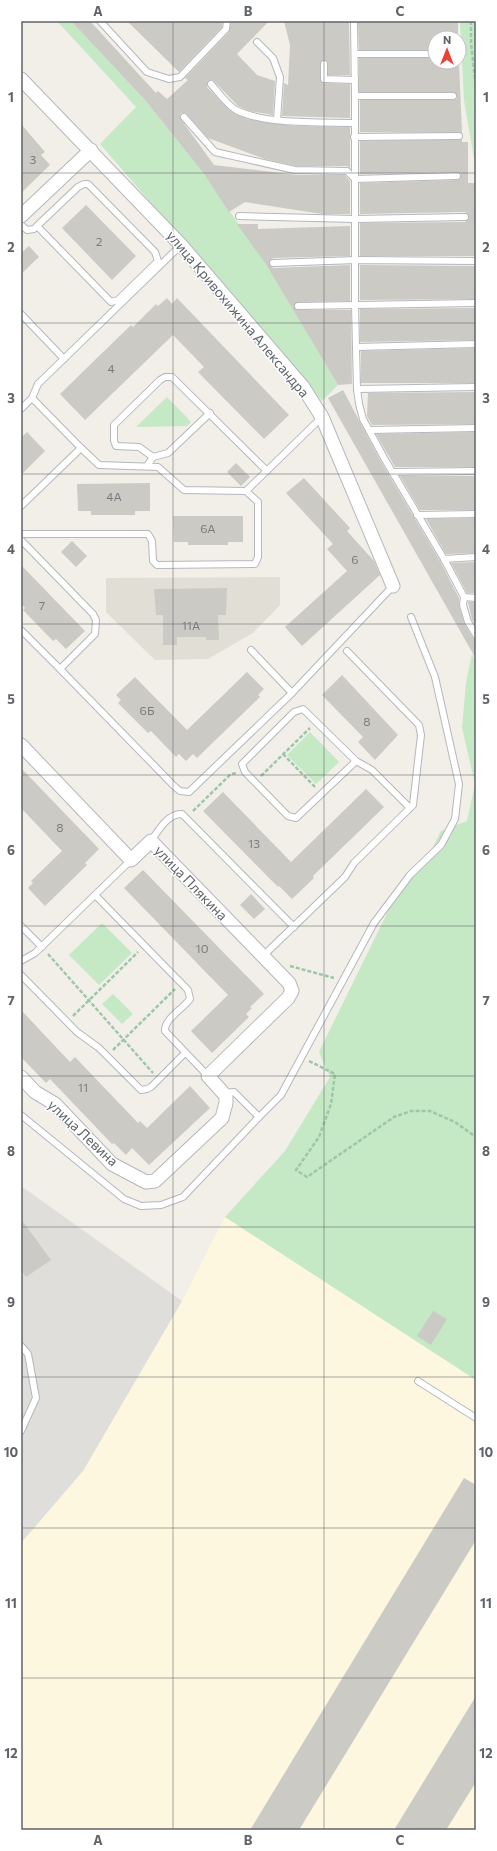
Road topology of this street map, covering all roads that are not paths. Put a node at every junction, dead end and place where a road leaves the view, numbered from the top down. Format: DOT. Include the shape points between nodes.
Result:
graph roads {
  1 [pos="100,21"];
  2 [pos="228,21"];
  3 [pos="354,21"];
  4 [pos="257,42"];
  5 [pos="355,54"];
  6 [pos="427,54"];
  7 [pos="324,64"];
  8 [pos="21,79"];
  9 [pos="355,80"];
  10 [pos="211,84"];
  11 [pos="355,96"];
  12 [pos="453,96"];
  13 [pos="184,117"];
  14 [pos="277,120"];
  15 [pos="355,123"];
  16 [pos="459,136"];
  17 [pos="354,137"];
  18 [pos="91,150"];
  19 [pos="457,176"];
  20 [pos="355,179"];
  21 [pos="21,216"];
  22 [pos="239,216"];
  23 [pos="465,217"];
  24 [pos="354,219"];
  25 [pos="21,225"];
  26 [pos="37,226"];
  27 [pos="181,245"];
  28 [pos="356,260"];
  29 [pos="476,261"];
  30 [pos="273,263"];
  31 [pos="476,303"];
  32 [pos="355,304"];
  33 [pos="298,306"];
  34 [pos="21,314"];
  35 [pos="476,344"];
  36 [pos="356,346"];
  37 [pos="64,359"];
  38 [pos="476,387"];
  39 [pos="357,389"];
  40 [pos="32,398"];
  41 [pos="21,409"];
  42 [pos="210,413"];
  43 [pos="322,417"];
  44 [pos="476,428"];
  45 [pos="369,430"];
  46 [pos="81,448"];
  47 [pos="152,457"];
  48 [pos="147,466"];
  49 [pos="267,471"];
  50 [pos="476,471"];
  51 [pos="392,472"];
  52 [pos="246,491"];
  53 [pos="21,506"];
  54 [pos="476,514"];
  55 [pos="417,515"];
  56 [pos="21,534"];
  57 [pos="21,540"];
  58 [pos="476,557"];
  59 [pos="444,559"];
  60 [pos="393,586"];
  61 [pos="464,598"];
  62 [pos="476,598"];
  63 [pos="411,617"];
  64 [pos="21,630"];
  65 [pos="476,635"];
  66 [pos="251,650"];
  67 [pos="347,651"];
  68 [pos="60,669"];
  69 [pos="292,693"];
  70 [pos="21,745"];
  71 [pos="356,762"];
  72 [pos="410,808"];
  73 [pos="151,841"];
  74 [pos="131,860"];
  75 [pos="95,895"];
  76 [pos="21,926"];
  77 [pos="294,927"];
  78 [pos="42,947"];
  79 [pos="21,961"];
  80 [pos="268,961"];
  81 [pos="21,975"];
  82 [pos="185,1053"];
  83 [pos="208,1076"];
  84 [pos="21,1077"];
  85 [pos="224,1093"];
  86 [pos="21,1115"];
  87 [pos="259,1117"];
  88 [pos="21,1346"];
  89 [pos="418,1382"];
  90 [pos="476,1418"];
  91 [pos="21,1431"];
  1 -- 2 [label="lane" via="146,72 169,79 180,76 226,29"];
  3 -- 5 [label="lane"];
  4 -- 14 [label="lane" via="272,58 280,76"];
  5 -- 6 [label="lane"];
  5 -- 9 [label="lane"];
  7 -- 9 [label="lane" via="324,79"];
  8 -- 18 [label="street, улица Кривохижина Александра"];
  9 -- 11 [label="lane"];
  10 -- 14 [label="lane" via="235,109 247,115"];
  11 -- 12 [label="lane"];
  11 -- 15 [label="lane"];
  13 -- 20 [label="lane" via="215,152 295,170 347,171"];
  14 -- 15 [label="lane"];
  15 -- 17 [label="lane"];
  16 -- 17 [label="lane"];
  17 -- 20 [label="lane"];
  18 -- 21 [label="street"];
  18 -- 27 [label="street, улица Кривохижина Александра"];
  19 -- 20 [label="lane"];
  20 -- 24 [label="lane"];
  22 -- 24 [label="lane"];
  23 -- 24 [label="lane"];
  24 -- 28 [label="lane"];
  25 -- 26 [label="lane" via="30,231"];
  26 -- 26 [label="lane" via="111,302 118,300 158,261 155,252 88,184 78,187"];
  27 -- 37 [label="lane"];
  27 -- 43 [label="street, улица Кривохижина Александра" via="303,387"];
  28 -- 29 [label="lane"];
  28 -- 30 [label="lane"];
  28 -- 32 [label="lane"];
  31 -- 32 [label="lane"];
  32 -- 33 [label="lane"];
  32 -- 36 [label="lane"];
  34 -- 37 [label="lane"];
  35 -- 36 [label="lane"];
  36 -- 39 [label="lane"];
  37 -- 40 [label="lane" via="38,384"];
  38 -- 39 [label="lane"];
  39 -- 45 [label="lane" via="363,418"];
  40 -- 41 [label="lane"];
  40 -- 46 [label="lane"];
  42 -- 47 [label="lane" via="168,453"];
  42 -- 47 [label="lane" via="177,380 172,377 160,380 117,422 114,429 116,446 139,447"];
  42 -- 49 [label="lane"];
  43 -- 49 [label="lane"];
  43 -- 60 [label="street, улица Кривохижина Александра"];
  44 -- 45 [label="lane"];
  45 -- 51 [label="lane"];
  46 -- 48 [label="lane" via="99,465"];
  46 -- 53 [label="lane"];
  47 -- 48 [label="lane"];
  48 -- 52 [label="lane" via="158,467 184,490"];
  49 -- 52 [label="lane"];
  50 -- 51 [label="lane"];
  51 -- 55 [label="lane"];
  52 -- 56 [label="lane" via="258,502 258,557 255,564 157,565 153,561 152,541 148,534"];
  54 -- 55 [label="lane"];
  55 -- 59 [label="lane"];
  57 -- 68 [label="lane" via="95,616 95,634"];
  58 -- 59 [label="lane"];
  59 -- 61 [label="lane"];
  60 -- 69 [label="lane"];
  61 -- 62 [label="lane"];
  61 -- 65 [label="lane" via="463,606 468,622"];
  63 -- 87 [label="lane" via="435,677 459,784 455,819 441,845 410,875 374,923 281,1095"];
  64 -- 68 [label="lane"];
  66 -- 69 [label="lane"];
  67 -- 72 [label="lane" via="419,725 421,735 414,799"];
  68 -- 69 [label="lane" via="180,791 189,792"];
  70 -- 74 [label="street"];
  71 -- 71 [label="lane" via="303,709 294,712 242,764 245,772 291,818 296,818"];
  71 -- 72 [label="lane" via="372,770"];
  72 -- 77 [label="lane"];
  73 -- 74 [label="street, улица Плякина"];
  73 -- 77 [label="lane" via="172,816 182,814 187,817"];
  73 -- 80 [label="street, улица Плякина"];
  74 -- 75 [label="lane"];
  75 -- 78 [label="lane"];
  75 -- 82 [label="lane" via="188,990 190,999 165,1027 165,1031"];
  76 -- 78 [label="lane"];
  77 -- 80 [label="lane"];
  78 -- 79 [label="lane"];
  80 -- 83 [label="street, улица Плякина" via="289,983 292,991 288,998"];
  81 -- 82 [label="lane" via="67,1022 107,1056 141,1090 147,1090"];
  82 -- 83 [label="lane"];
  83 -- 85 [label="street"];
  84 -- 85 [label="street, улица Левина" via="35,1092 55,1104 112,1164 150,1182 159,1178 222,1118 227,1100"];
  85 -- 87 [label="lane" via="234,1092"];
  86 -- 87 [label="lane" via="124,1199 141,1206 161,1205 183,1197"];
  88 -- 91 [label="lane" via="28,1354 36,1398"];
  89 -- 90 [label="lane"];
}
